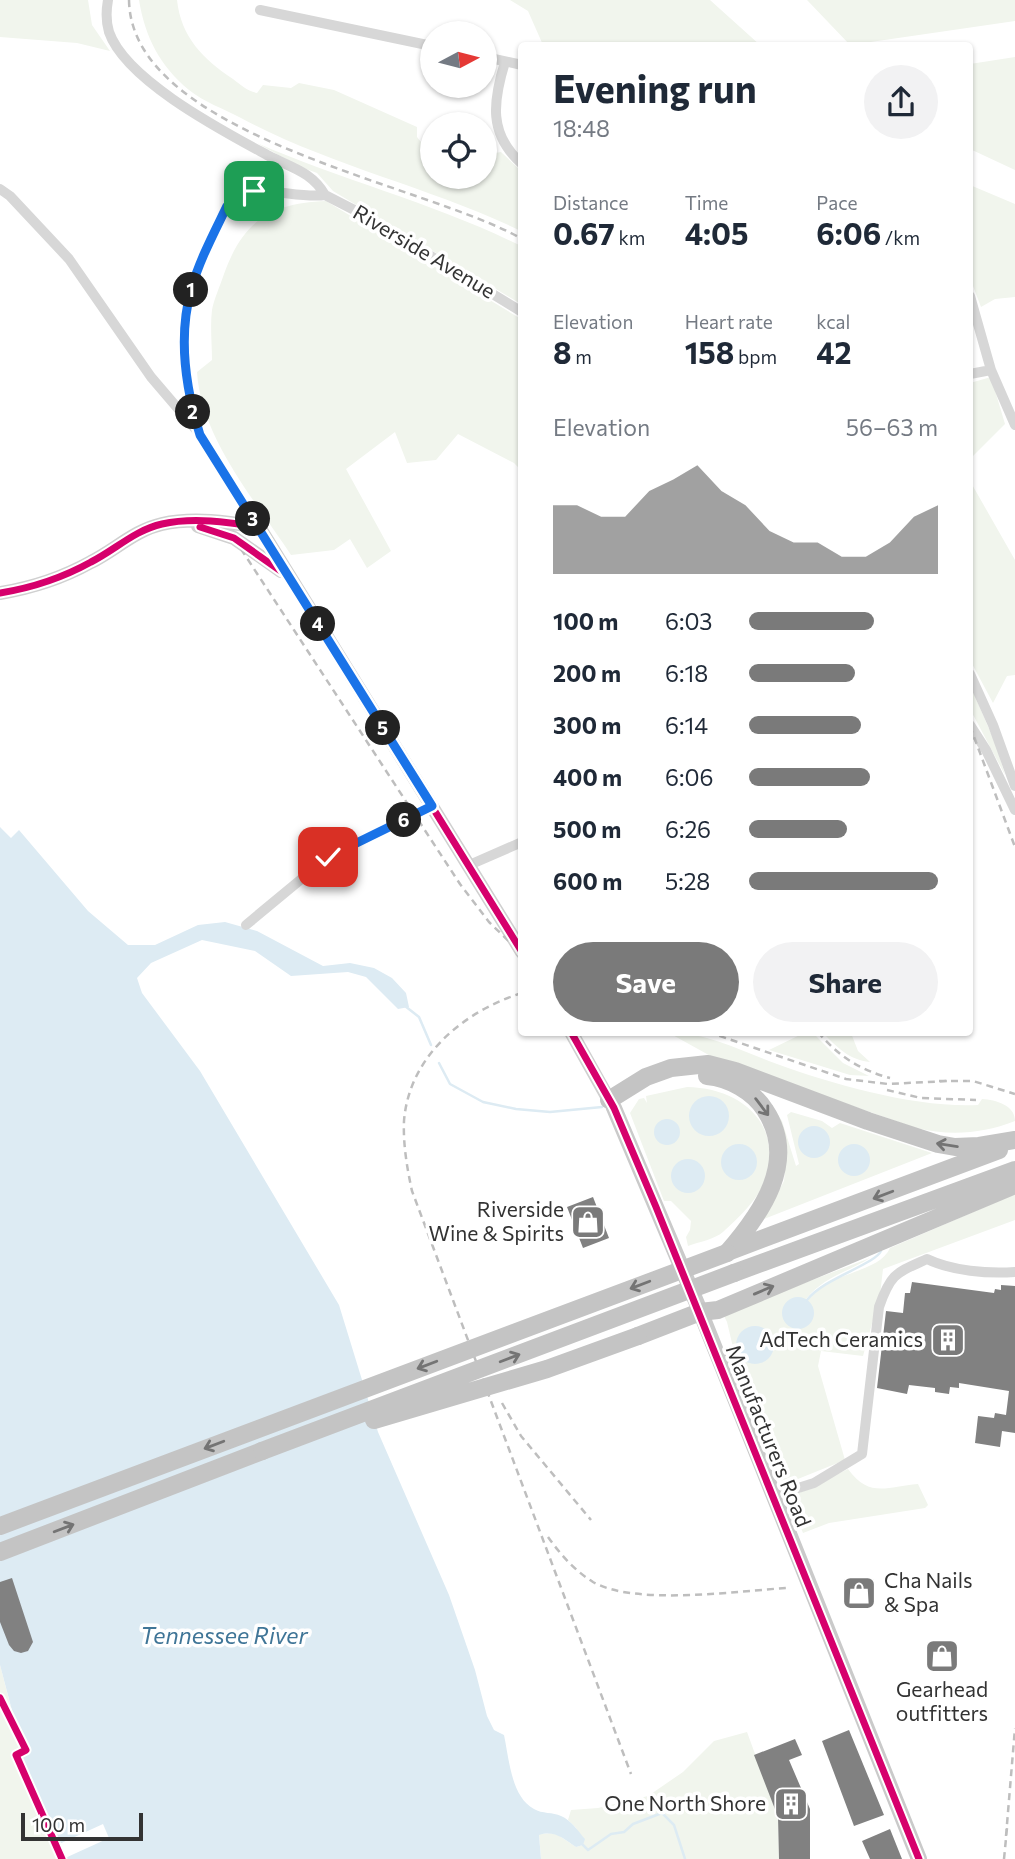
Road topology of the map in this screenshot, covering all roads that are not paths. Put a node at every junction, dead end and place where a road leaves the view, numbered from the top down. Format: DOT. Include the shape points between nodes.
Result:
graph roads {
  1 [pos="108,0"];
  2 [pos="260,10"];
  3 [pos="420,43"];
  4 [pos="497,60"];
  5 [pos="505,62"];
  6 [pos="518,64"];
  7 [pos="518,160"];
  8 [pos="0,189"];
  9 [pos="325,195"];
  10 [pos="973,307"];
  11 [pos="518,310"];
  12 [pos="991,370"];
  13 [pos="973,373"];
  14 [pos="1015,425"];
  15 [pos="200,435"];
  16 [pos="183,522"];
  17 [pos="258,527"];
  18 [pos="287,575"];
  19 [pos="0,593"];
  20 [pos="973,681"];
  21 [pos="973,730"];
  22 [pos="1015,786"];
  23 [pos="432,806"];
  24 [pos="1015,810"];
  25 [pos="518,844"];
  26 [pos="467,866"];
  27 [pos="246,925"];
  28 [pos="518,946"];
  29 [pos="573,1036"];
  30 [pos="612,1104"];
  31 [pos="1015,1142"];
  32 [pos="1015,1170"];
  33 [pos="1015,1185"];
  34 [pos="727,1253"];
  35 [pos="1015,1272"];
  36 [pos="700,1312"];
  37 [pos="262,1451"];
  38 [pos="774,1496"];
  39 [pos="0,1526"];
  40 [pos="0,1552"];
  41 [pos="919,1859"];
  1 -- 9 [label="street" via="110,33 125,57 145,76 226,132 313,177"];
  2 -- 3 [label="street"];
  4 -- 5 [label="street"];
  5 -- 6 [label="street"];
  5 -- 7 [label="street" via="495,97 498,129 504,146"];
  8 -- 15 [label="street" via="69,259 151,377"];
  9 -- 11 [label="street, Riverside Avenue"];
  9 -- 15 [label="street" via="254,191 227,206 190,293 186,371"];
  10 -- 12 [label="street"];
  12 -- 13 [label="street"];
  12 -- 14 [label="street"];
  15 -- 17 [label="street"];
  16 -- 17 [label="main road"];
  16 -- 18 [label="main road" via="234,538"];
  16 -- 19 [label="main road" via="143,530 91,563 24,589"];
  17 -- 18 [label="main road"];
  18 -- 23 [label="main road"];
  20 -- 22 [label="street"];
  21 -- 24 [label="street"];
  23 -- 26 [label="main road"];
  23 -- 27 [label="street" via="328,857"];
  25 -- 26 [label="street"];
  26 -- 28 [label="main road"];
  29 -- 30 [label="main road, Manufacturers Road"];
  31 -- 30 [label="highway, one-way" via="967,1147 937,1144 708,1064 671,1068 646,1077"];
  30 -- 34 [label="highway, one-way" via="686,1075 713,1076 738,1086 761,1104 776,1132 778,1167 755,1219"];
  30 -- 36 [label="main road, Manufacturers Road"];
  31 -- 34 [label="highway, one-way"];
  37 -- 32 [label="highway, one-way, bridge"];
  36 -- 33 [label="highway, one-way" via="718,1310"];
  34 -- 39 [label="highway, one-way, bridge"];
  35 -- 38 [label="street" via="995,1273 928,1259 895,1274 879,1307 862,1454 832,1474"];
  36 -- 37 [label="highway, bridge" via="547,1369"];
  36 -- 38 [label="main road, Manufacturers Road"];
  40 -- 37 [label="highway, one-way"];
  38 -- 41 [label="main road, Manufacturers Road"];
}
